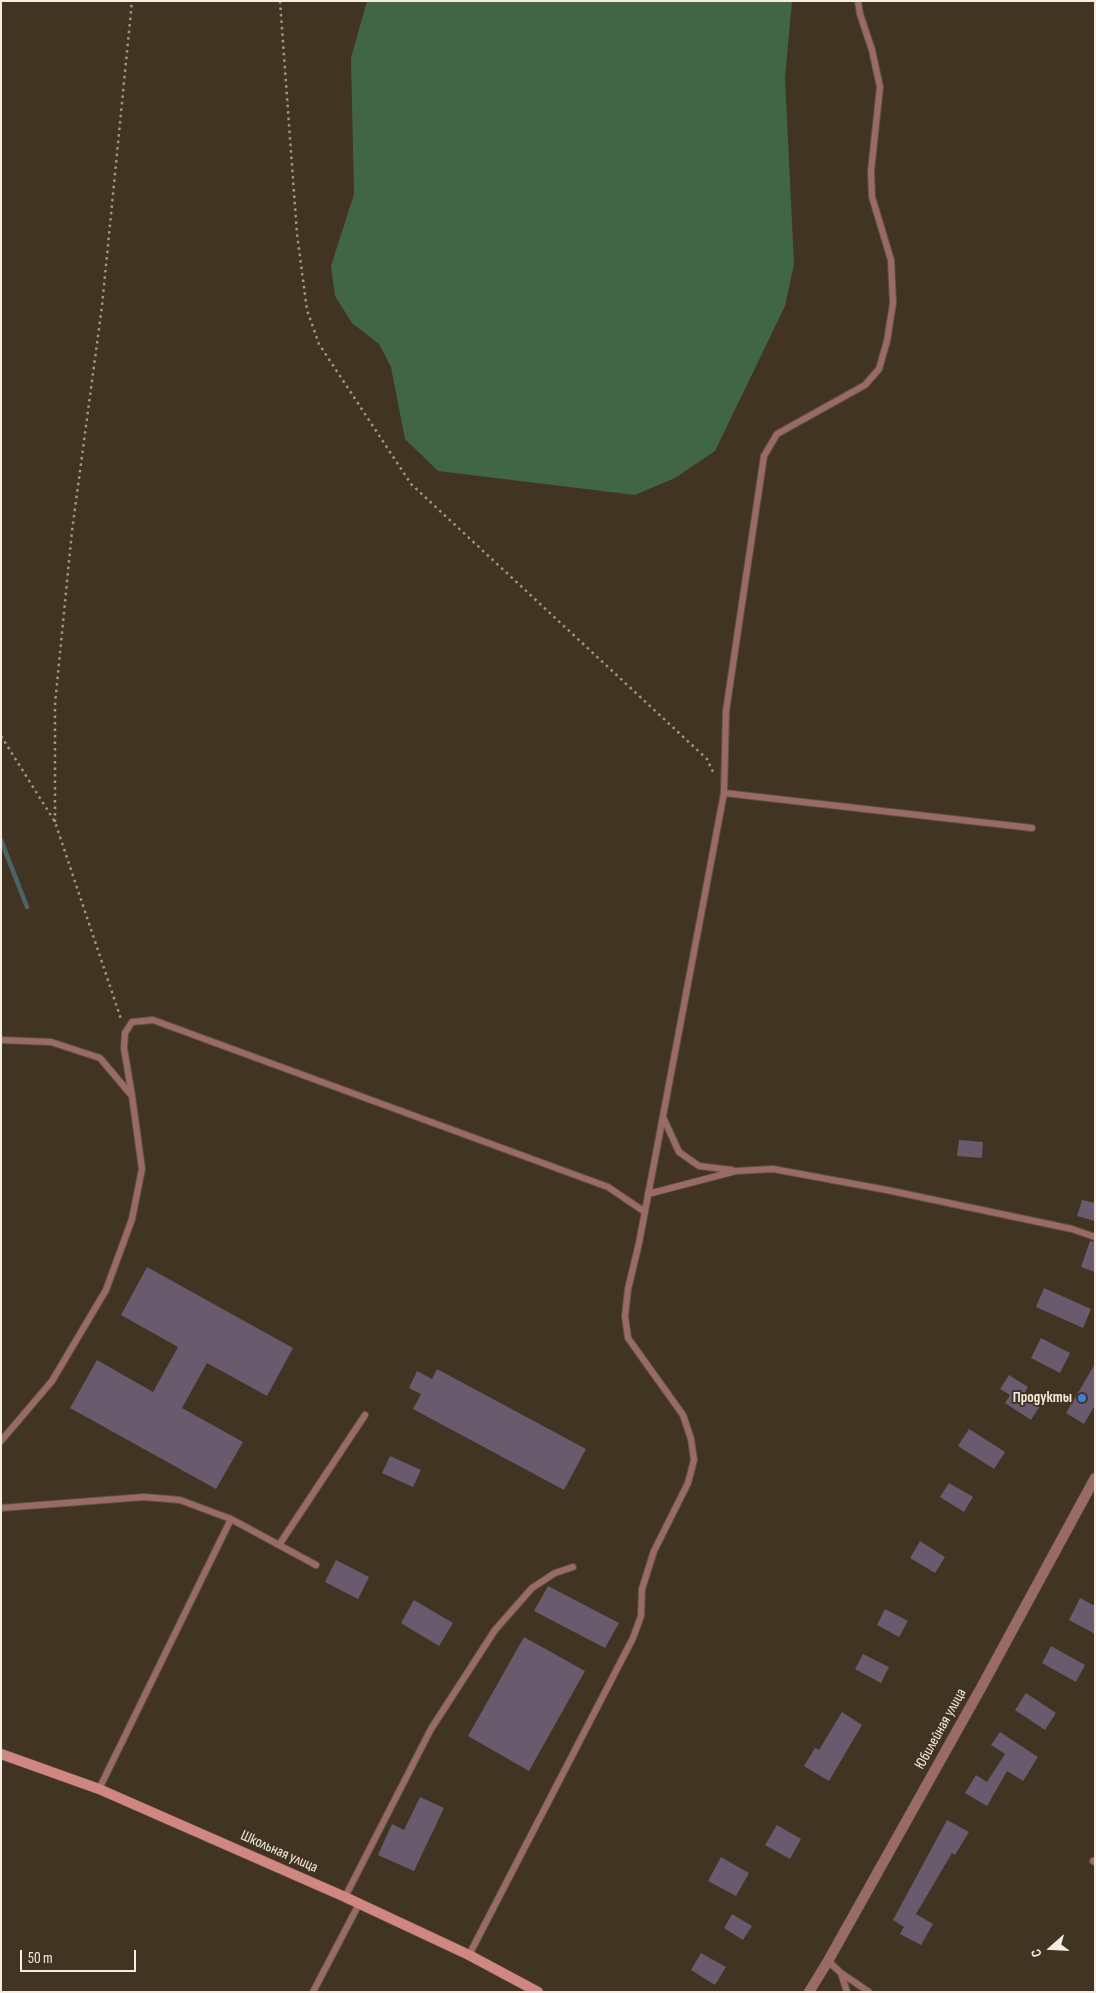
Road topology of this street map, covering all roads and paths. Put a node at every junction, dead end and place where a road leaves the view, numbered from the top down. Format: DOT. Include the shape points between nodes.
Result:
graph roads {
  1 [pos="280,1"];
  2 [pos="858,1"];
  3 [pos="131,2"];
  4 [pos="1,736"];
  5 [pos="724,794"];
  6 [pos="55,822"];
  7 [pos="1032,828"];
  8 [pos="125,1033"];
  9 [pos="1,1040"];
  10 [pos="132,1096"];
  11 [pos="663,1117"];
  12 [pos="736,1170"];
  13 [pos="648,1194"];
  14 [pos="645,1212"];
  15 [pos="1095,1237"];
  16 [pos="365,1415"];
  17 [pos="1,1441"];
  18 [pos="1095,1478"];
  19 [pos="1,1508"];
  20 [pos="231,1519"];
  21 [pos="279,1545"];
  22 [pos="316,1565"];
  23 [pos="573,1567"];
  24 [pos="1,1754"];
  25 [pos="98,1789"];
  26 [pos="345,1897"];
  27 [pos="360,1904"];
  28 [pos="469,1955"];
  29 [pos="828,1961"];
  30 [pos="841,1973"];
  31 [pos="313,1992"];
  32 [pos="538,1992"];
  33 [pos="809,1992"];
  34 [pos="847,1992"];
  35 [pos="869,1992"];
  1 -- 5 [label="path" via="297,234 306,310 319,344 411,484 707,759"];
  2 -- 5 [label="lane" via="880,87 871,170 872,197 891,260 893,304 887,341 878,369 865,385 777,434 764,456 726,711"];
  3 -- 6 [label="path" via="102,306 72,531 56,695"];
  4 -- 6 [label="path"];
  5 -- 7 [label="lane"];
  5 -- 11 [label="lane"];
  6 -- 8 [label="path"];
  8 -- 10 [label="lane" via="124,1048"];
  8 -- 14 [label="lane" via="132,1022 153,1020 608,1187"];
  9 -- 10 [label="lane" via="51,1042 100,1058"];
  10 -- 17 [label="lane" via="142,1169 132,1219 106,1290 52,1381"];
  11 -- 12 [label="lane" via="679,1152 699,1166"];
  11 -- 13 [label="lane"];
  12 -- 13 [label="lane"];
  12 -- 15 [label="lane" via="792,1172 1072,1229"];
  13 -- 14 [label="lane"];
  14 -- 28 [label="lane" via="628,1289 625,1316 628,1338 683,1415 694,1460 688,1483 654,1551 642,1589 641,1616 634,1638"];
  16 -- 21 [label="lane"];
  18 -- 29 [label="street, Юбилейная улица"];
  19 -- 20 [label="lane" via="144,1497 180,1500"];
  20 -- 21 [label="lane"];
  20 -- 25 [label="lane"];
  21 -- 22 [label="lane"];
  23 -- 26 [label="lane" via="555,1573 532,1588 495,1630 431,1729"];
  24 -- 25 [label="street, Школьная улица"];
  25 -- 26 [label="street, Школьная улица"];
  26 -- 27 [label="street, Школьная улица"];
  27 -- 28 [label="street, Школьная улица"];
  27 -- 31 [label="lane"];
  28 -- 32 [label="street, Школьная улица"];
  29 -- 30 [label="lane"];
  29 -- 33 [label="street, Юбилейная улица"];
  30 -- 34 [label="lane"];
  30 -- 35 [label="lane"];
}
